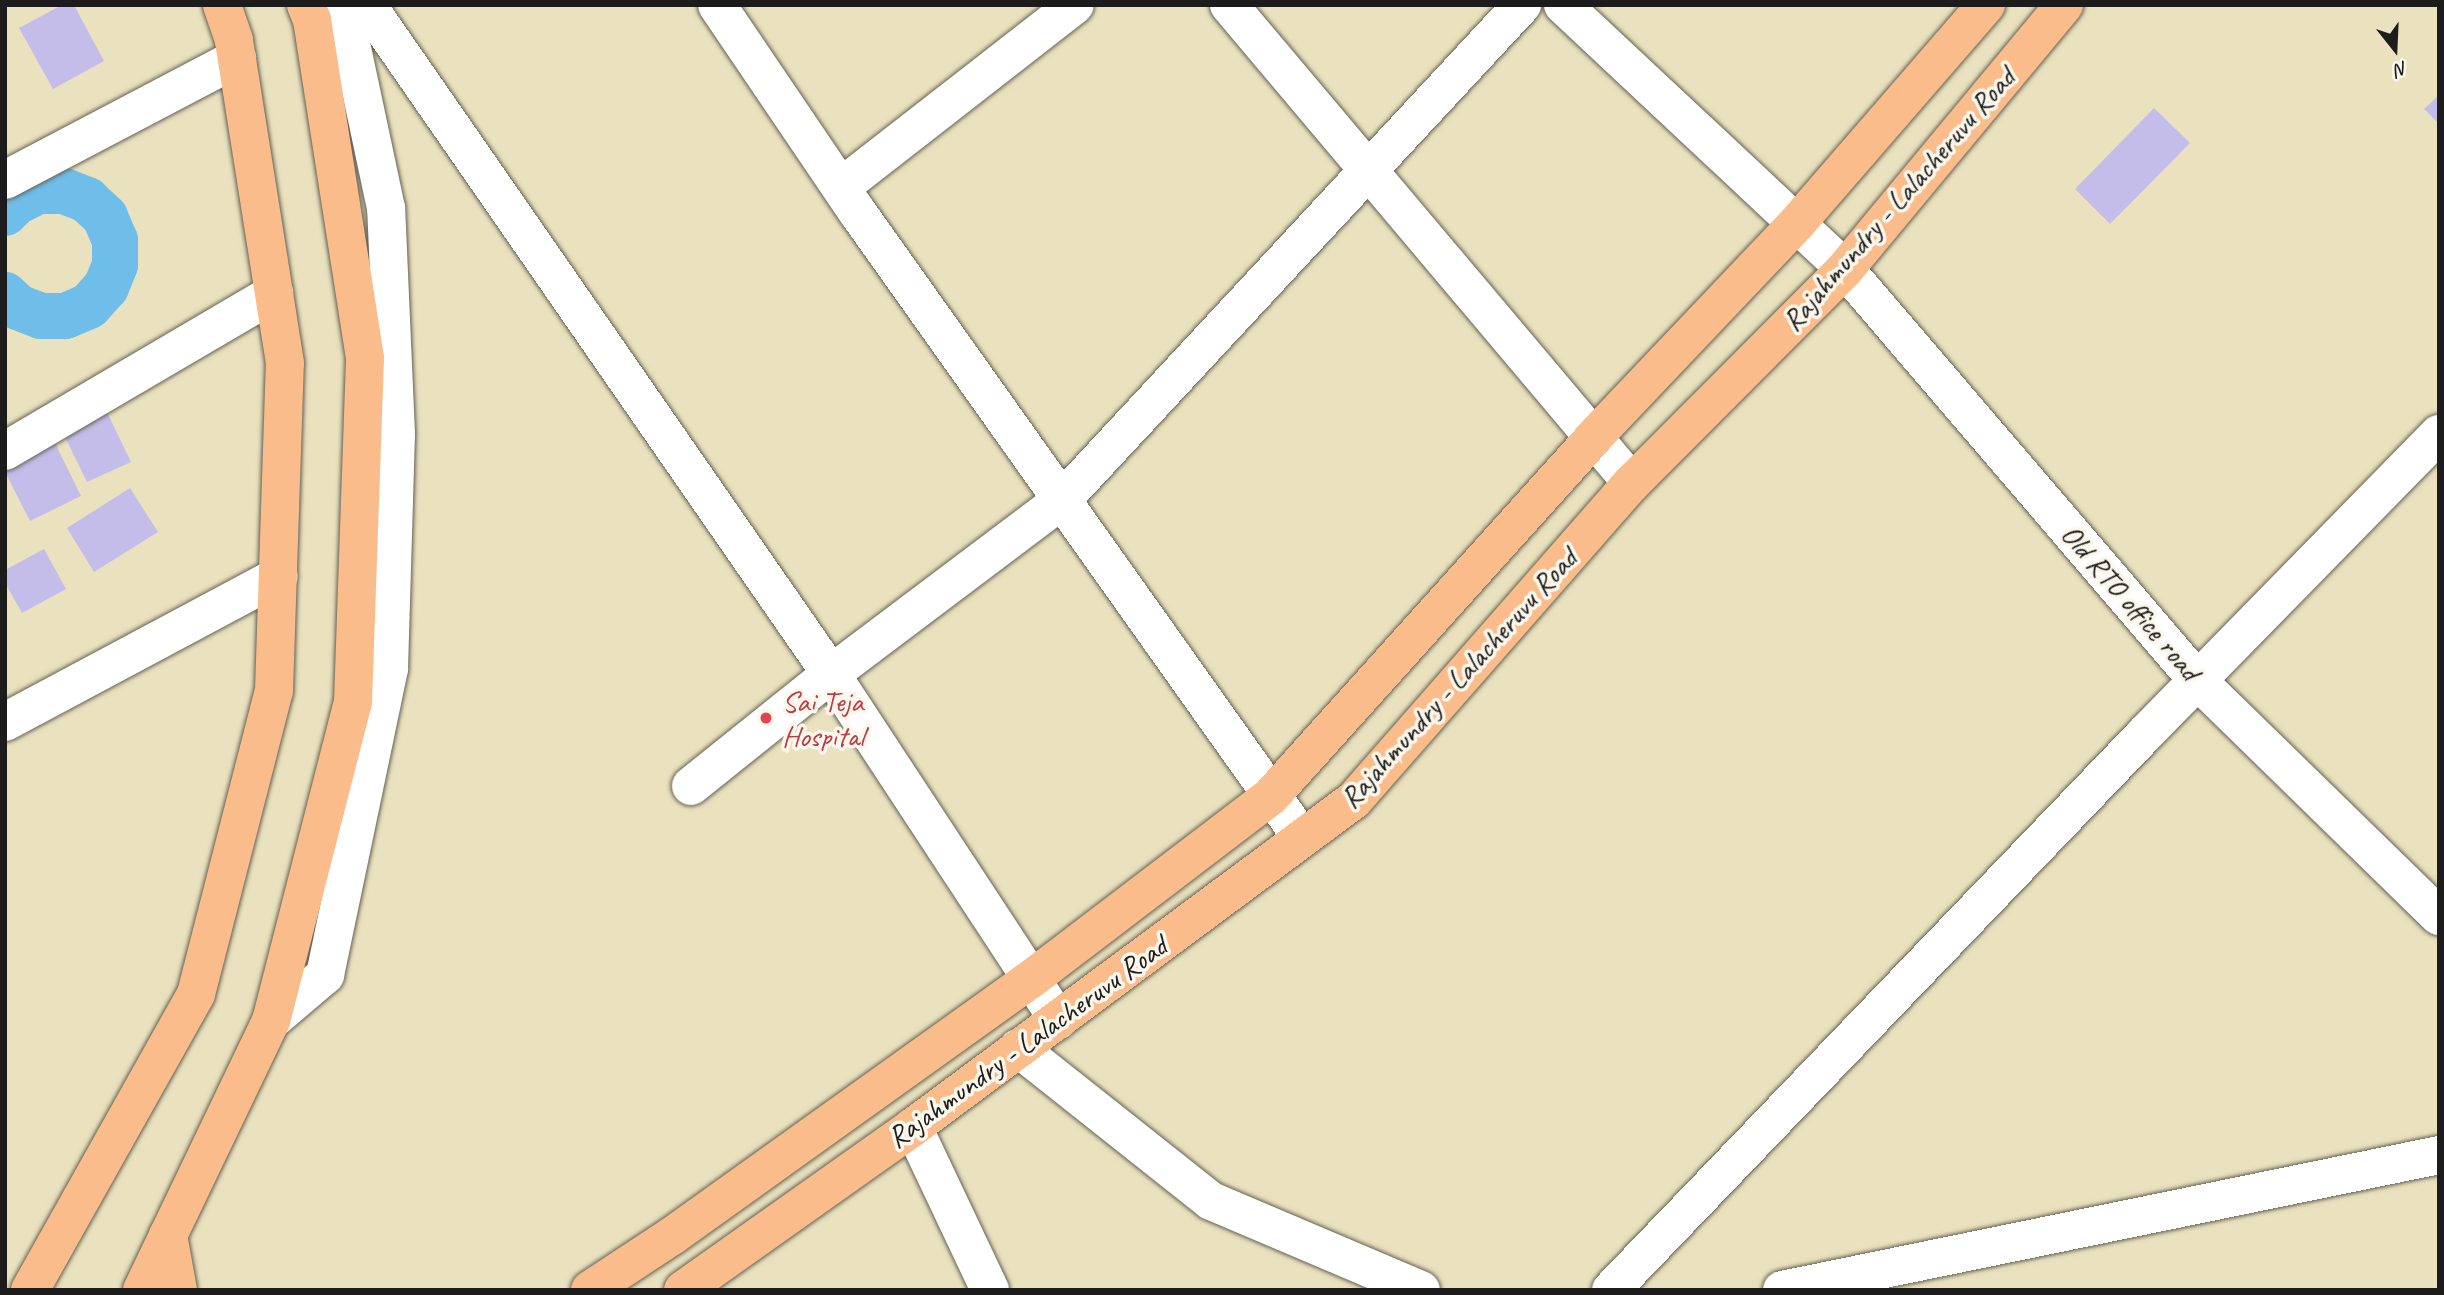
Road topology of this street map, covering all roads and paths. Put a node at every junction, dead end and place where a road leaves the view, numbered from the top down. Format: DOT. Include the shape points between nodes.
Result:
graph roads {
  1 [pos="222,5"];
  2 [pos="306,5"];
  3 [pos="717,5"];
  4 [pos="1075,5"];
  5 [pos="1229,5"];
  6 [pos="1522,5"];
  7 [pos="1563,5"];
  8 [pos="1986,5"];
  9 [pos="2064,5"];
  10 [pos="346,15"];
  11 [pos="237,58"];
  12 [pos="1368,171"];
  13 [pos="5,180"];
  14 [pos="841,187"];
  15 [pos="1797,223"];
  16 [pos="1845,269"];
  17 [pos="274,293"];
  18 [pos="2439,434"];
  19 [pos="1593,438"];
  20 [pos="5,451"];
  21 [pos="1632,483"];
  22 [pos="1062,500"];
  23 [pos="279,576"];
  24 [pos="831,674"];
  25 [pos="2197,680"];
  26 [pos="5,722"];
  27 [pos="691,786"];
  28 [pos="1271,796"];
  29 [pos="1301,838"];
  30 [pos="2439,916"];
  31 [pos="1031,979"];
  32 [pos="1058,1020"];
  33 [pos="271,1021"];
  34 [pos="1018,1048"];
  35 [pos="913,1126"];
  36 [pos="2439,1155"];
  37 [pos="168,1235"];
  38 [pos="5,1285"];
  39 [pos="12,1290"];
  40 [pos="30,1290"];
  41 [pos="142,1290"];
  42 [pos="178,1290"];
  43 [pos="590,1290"];
  44 [pos="683,1290"];
  45 [pos="990,1290"];
  46 [pos="1421,1290"];
  47 [pos="1611,1290"];
  48 [pos="1782,1290"];
  1 -- 11 [label="main road"];
  2 -- 33 [label="main road" via="365,358 353,702"];
  3 -- 14 [label="street"];
  4 -- 14 [label="street"];
  5 -- 12 [label="street"];
  6 -- 12 [label="street"];
  7 -- 15 [label="street, Old RTO office road"];
  8 -- 15 [label="main road"];
  9 -- 16 [label="main road, Rajahmundry - Lalacheruvu Road"];
  10 -- 24 [label="street" via="374,15"];
  10 -- 33 [label="street" via="386,208 396,434 389,669 325,975"];
  11 -- 13 [label="street"];
  11 -- 17 [label="main road"];
  12 -- 19 [label="street"];
  12 -- 22 [label="street"];
  14 -- 22 [label="street"];
  15 -- 16 [label="street, Old RTO office road"];
  15 -- 19 [label="main road"];
  16 -- 21 [label="main road, Rajahmundry - Lalacheruvu Road"];
  16 -- 25 [label="street, Old RTO office road"];
  17 -- 20 [label="street"];
  17 -- 23 [label="main road" via="285,363"];
  18 -- 25 [label="street"];
  19 -- 21 [label="street"];
  19 -- 28 [label="main road"];
  21 -- 29 [label="main road, Rajahmundry - Lalacheruvu Road" via="1354,800"];
  22 -- 24 [label="street"];
  22 -- 28 [label="street"];
  23 -- 26 [label="street"];
  23 -- 40 [label="main road" via="274,691 196,994"];
  24 -- 27 [label="street"];
  24 -- 31 [label="street"];
  25 -- 30 [label="street, Old RTO office road"];
  25 -- 47 [label="street"];
  28 -- 29 [label="street"];
  28 -- 31 [label="main road"];
  29 -- 32 [label="main road, Rajahmundry - Lalacheruvu Road"];
  31 -- 32 [label="street"];
  31 -- 43 [label="main road"];
  32 -- 34 [label="main road, Rajahmundry - Lalacheruvu Road"];
  33 -- 37 [label="main road"];
  34 -- 35 [label="main road, Rajahmundry - Lalacheruvu Road"];
  34 -- 46 [label="street" via="1211,1201"];
  35 -- 44 [label="main road, Rajahmundry - Lalacheruvu Road"];
  35 -- 45 [label="street"];
  36 -- 48 [label="street"];
  37 -- 41 [label="main road"];
  37 -- 42 [label="main road"];
  38 -- 39 [label="street"];
}
